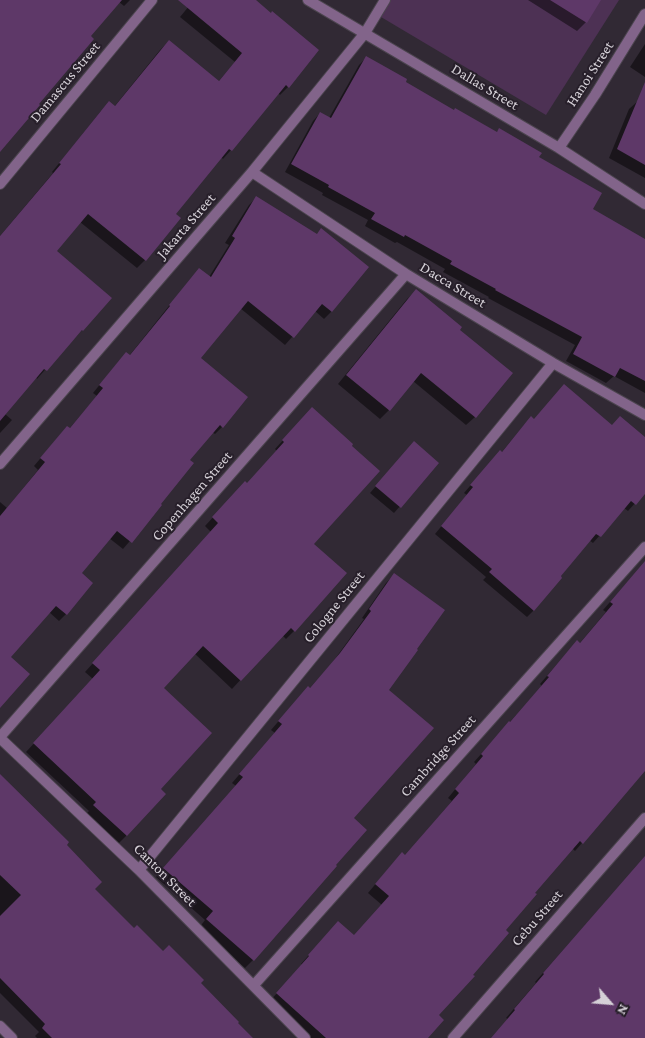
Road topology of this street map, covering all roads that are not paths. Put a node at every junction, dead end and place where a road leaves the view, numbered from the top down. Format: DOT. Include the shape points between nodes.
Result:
graph roads {
  1 [pos="152,0"];
  2 [pos="308,0"];
  3 [pos="385,0"];
  4 [pos="645,14"];
  5 [pos="365,33"];
  6 [pos="559,148"];
  7 [pos="252,172"];
  8 [pos="0,184"];
  9 [pos="645,204"];
  10 [pos="406,274"];
  11 [pos="553,363"];
  12 [pos="645,415"];
  13 [pos="0,464"];
  14 [pos="645,547"];
  15 [pos="0,738"];
  16 [pos="645,818"];
  17 [pos="139,870"];
  18 [pos="254,985"];
  19 [pos="0,1026"];
  20 [pos="12,1038"];
  21 [pos="305,1038"];
  22 [pos="452,1038"];
  1 -- 8 [label="street, Damascus Street"];
  2 -- 5 [label="street, Dallas Street"];
  3 -- 5 [label="street, Jakarta Street"];
  4 -- 6 [label="street, Hanoi Street"];
  5 -- 6 [label="street, Dallas Street"];
  5 -- 7 [label="street, Jakarta Street"];
  6 -- 9 [label="street, Dallas Street"];
  7 -- 10 [label="street, Dacca Street"];
  7 -- 13 [label="street, Jakarta Street"];
  10 -- 11 [label="street, Dacca Street"];
  10 -- 15 [label="street, Copenhagen Street"];
  11 -- 12 [label="street, Dacca Street"];
  11 -- 17 [label="street, Cologne Street"];
  14 -- 18 [label="street, Cambridge Street"];
  15 -- 17 [label="street, Canton Street"];
  16 -- 22 [label="street, Cebu Street"];
  17 -- 18 [label="street, Canton Street"];
  18 -- 21 [label="street, Canton Street"];
  19 -- 20 [label="street"];
}
